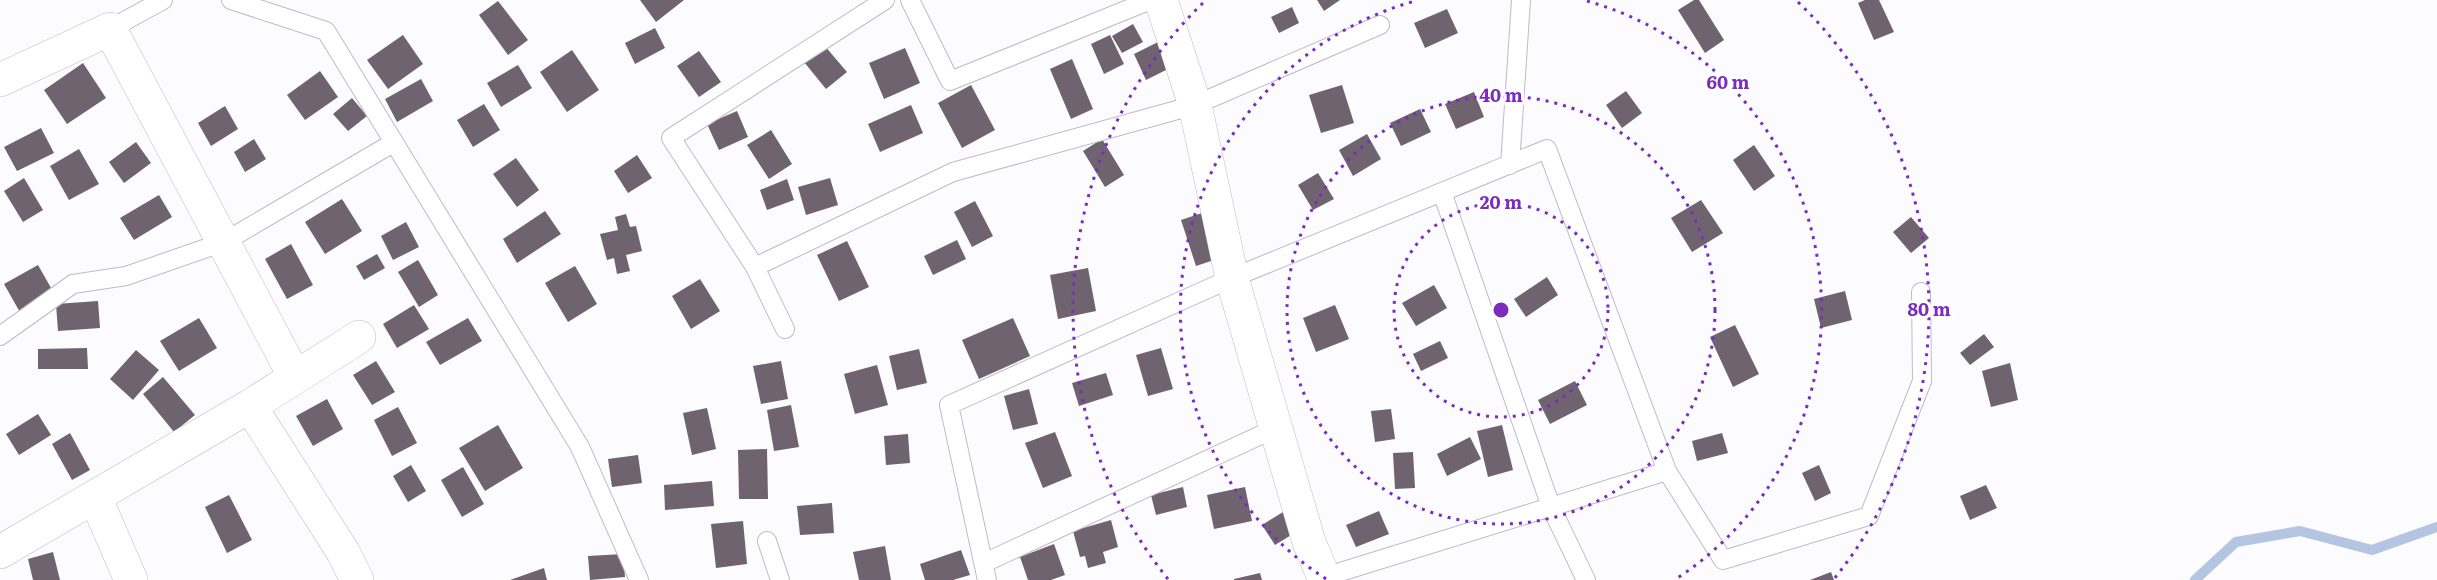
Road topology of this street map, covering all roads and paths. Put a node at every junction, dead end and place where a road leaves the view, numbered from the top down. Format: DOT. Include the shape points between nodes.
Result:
graph roads {
  1 [pos="163,0"];
  2 [pos="231,0"];
  3 [pos="885,0"];
  4 [pos="910,0"];
  5 [pos="1150,0"];
  6 [pos="1161,0"];
  7 [pos="1521,0"];
  8 [pos="1380,25"];
  9 [pos="110,29"];
  10 [pos="0,80"];
  11 [pos="1195,105"];
  12 [pos="393,143"];
  13 [pos="1510,165"];
  14 [pos="1442,192"];
  15 [pos="224,242"];
  16 [pos="755,267"];
  17 [pos="1232,278"];
  18 [pos="1921,292"];
  19 [pos="785,329"];
  20 [pos="0,336"];
  21 [pos="359,337"];
  22 [pos="295,377"];
  23 [pos="250,406"];
  24 [pos="1276,428"];
  25 [pos="1667,471"];
  26 [pos="94,497"];
  27 [pos="1551,507"];
  28 [pos="766,541"];
  29 [pos="0,552"];
  30 [pos="985,572"];
  31 [pos="1325,579"];
  32 [pos="131,580"];
  33 [pos="357,580"];
  34 [pos="639,580"];
  35 [pos="780,580"];
  36 [pos="1586,580"];
  1 -- 9 [label="lane"];
  2 -- 12 [label="lane" via="326,31"];
  3 -- 16 [label="lane" via="671,138"];
  4 -- 5 [label="lane" via="950,81"];
  6 -- 11 [label="street"];
  7 -- 13 [label="lane"];
  8 -- 11 [label="lane"];
  9 -- 10 [label="street"];
  9 -- 15 [label="street"];
  11 -- 16 [label="lane" via="953,172"];
  11 -- 17 [label="street"];
  12 -- 15 [label="lane"];
  12 -- 34 [label="lane" via="580,447"];
  13 -- 14 [label="lane"];
  13 -- 25 [label="lane" via="1547,150"];
  14 -- 17 [label="lane"];
  14 -- 27 [label="lane"];
  15 -- 20 [label="lane" via="126,276 73,284"];
  15 -- 22 [label="street"];
  16 -- 19 [label="lane"];
  17 -- 24 [label="street"];
  17 -- 30 [label="lane" via="949,405"];
  18 -- 25 [label="lane" via="1922,381 1869,516 1724,560"];
  21 -- 22 [label="street"];
  22 -- 23 [label="street"];
  23 -- 26 [label="street"];
  23 -- 33 [label="street"];
  24 -- 30 [label="lane"];
  24 -- 31 [label="street" via="1309,542"];
  25 -- 27 [label="lane"];
  26 -- 29 [label="street"];
  26 -- 32 [label="street"];
  27 -- 31 [label="lane"];
  27 -- 36 [label="lane"];
  28 -- 35 [label="lane"];
}
